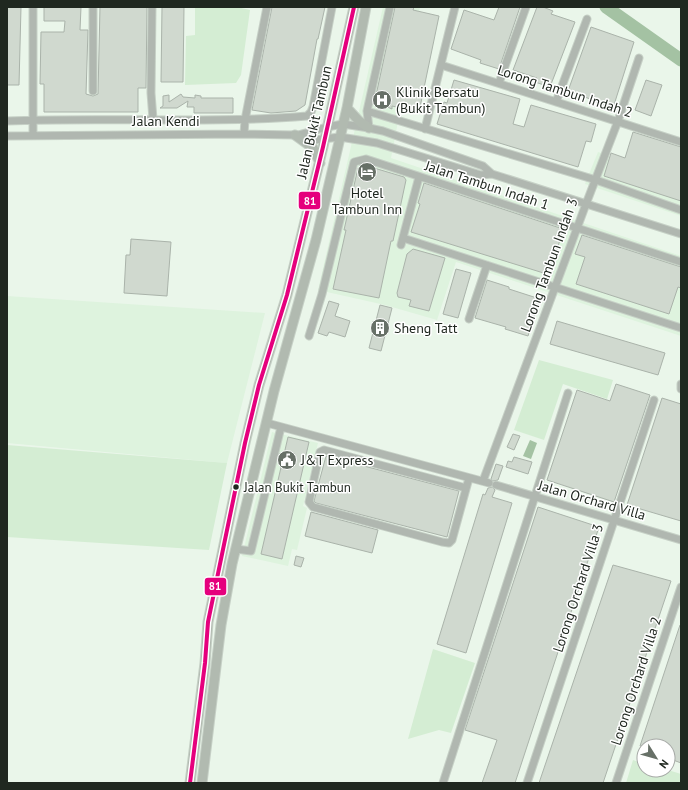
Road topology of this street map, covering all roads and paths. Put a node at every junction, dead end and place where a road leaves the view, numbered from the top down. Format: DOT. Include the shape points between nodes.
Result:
graph roads {
  1 [pos="33,7"];
  2 [pos="93,7"];
  3 [pos="152,7"];
  4 [pos="267,7"];
  5 [pos="332,7"];
  6 [pos="354,7"];
  7 [pos="366,7"];
  8 [pos="390,7"];
  9 [pos="455,7"];
  10 [pos="526,7"];
  11 [pos="587,19"];
  12 [pos="639,58"];
  13 [pos="441,65"];
  14 [pos="499,83"];
  15 [pos="93,91"];
  16 [pos="556,102"];
  17 [pos="347,108"];
  18 [pos="367,112"];
  19 [pos="153,119"];
  20 [pos="33,120"];
  21 [pos="245,120"];
  22 [pos="7,121"];
  23 [pos="618,121"];
  24 [pos="343,124"];
  25 [pos="327,127"];
  26 [pos="368,128"];
  27 [pos="425,129"];
  28 [pos="244,134"];
  29 [pos="33,135"];
  30 [pos="295,135"];
  31 [pos="7,136"];
  32 [pos="340,137"];
  33 [pos="325,138"];
  34 [pos="681,142"];
  35 [pos="320,163"];
  36 [pos="492,174"];
  37 [pos="419,177"];
  38 [pos="596,180"];
  39 [pos="586,204"];
  40 [pos="681,210"];
  41 [pos="577,228"];
  42 [pos="681,234"];
  43 [pos="681,262"];
  44 [pos="486,265"];
  45 [pos="555,287"];
  46 [pos="469,319"];
  47 [pos="681,328"];
  48 [pos="309,336"];
  49 [pos="681,384"];
  50 [pos="681,389"];
  51 [pos="568,393"];
  52 [pos="654,400"];
  53 [pos="266,422"];
  54 [pos="281,427"];
  55 [pos="469,478"];
  56 [pos="490,483"];
  57 [pos="466,488"];
  58 [pos="534,496"];
  59 [pos="614,520"];
  60 [pos="681,540"];
  61 [pos="236,549"];
  62 [pos="681,588"];
  63 [pos="190,783"];
  64 [pos="202,783"];
  65 [pos="443,783"];
  66 [pos="527,783"];
  67 [pos="616,783"];
  1 -- 20 [label="street"];
  2 -- 15 [label="street"];
  3 -- 19 [label="street"];
  4 -- 21 [label="street"];
  5 -- 21 [label="street" via="311,112 307,116"];
  6 -- 25 [label="main road, Jalan Bukit Tambun"];
  7 -- 17 [label="main road, Jalan Bukit Tambun"];
  8 -- 18 [label="street"];
  9 -- 13 [label="street"];
  10 -- 14 [label="street"];
  11 -- 16 [label="street"];
  12 -- 23 [label="street, Lorong Tambun Indah 3"];
  13 -- 14 [label="street, Lorong Tambun Indah 2"];
  13 -- 27 [label="street"];
  14 -- 16 [label="street, Lorong Tambun Indah 2"];
  16 -- 23 [label="street, Lorong Tambun Indah 2"];
  17 -- 24 [label="main road, Jalan Bukit Tambun"];
  17 -- 26 [label="main road"];
  18 -- 26 [label="street"];
  18 -- 27 [label="street"];
  19 -- 20 [label="street"];
  19 -- 21 [label="street"];
  20 -- 22 [label="street"];
  20 -- 29 [label="street"];
  21 -- 28 [label="street"];
  23 -- 34 [label="street, Lorong Tambun Indah 2"];
  23 -- 38 [label="street, Lorong Tambun Indah 3"];
  24 -- 25 [label="street, Jalan Tambun Indah 1"];
  24 -- 26 [label="street, Jalan Tambun Indah 1"];
  24 -- 32 [label="main road, Jalan Bukit Tambun"];
  25 -- 30 [label="street, Jalan Tambun Indah 1"];
  25 -- 33 [label="main road, Jalan Bukit Tambun"];
  26 -- 36 [label="street, Jalan Tambun Indah 1" via="483,166"];
  27 -- 38 [label="street"];
  28 -- 29 [label="street, Jalan Kendi"];
  28 -- 30 [label="street, Jalan Kendi"];
  29 -- 31 [label="street, Jalan Kendi"];
  30 -- 33 [label="street, Jalan Kendi" via="314,140"];
  30 -- 35 [label="main road" via="313,148"];
  32 -- 33 [label="street, Jalan Tambun Indah 1"];
  32 -- 36 [label="street, Jalan Tambun Indah 1" via="377,143 481,174"];
  32 -- 53 [label="main road, Jalan Bukit Tambun" via="316,240"];
  33 -- 35 [label="main road, Jalan Bukit Tambun"];
  35 -- 63 [label="main road, Jalan Bukit Tambun" via="287,295 259,384 243,451 208,622"];
  36 -- 39 [label="street, Jalan Tambun Indah 1"];
  37 -- 41 [label="street, Jalan Tambun Indah 1"];
  37 -- 44 [label="street" via="402,242 454,254"];
  37 -- 48 [label="street, Jalan Tambun Indah 1" via="366,159 354,162 322,294"];
  38 -- 39 [label="street, Lorong Tambun Indah 3"];
  38 -- 40 [label="street"];
  39 -- 41 [label="street, Lorong Tambun Indah 3"];
  39 -- 42 [label="street, Jalan Tambun Indah 1"];
  41 -- 43 [label="street, Jalan Tambun Indah 1"];
  41 -- 45 [label="street, Lorong Tambun Indah 3"];
  44 -- 45 [label="street"];
  44 -- 46 [label="street"];
  45 -- 47 [label="street"];
  45 -- 56 [label="street, Lorong Tambun Indah 3"];
  49 -- 50 [label="street"];
  51 -- 58 [label="street"];
  52 -- 59 [label="street, Lorong Orchard Villa 3"];
  53 -- 54 [label="street, Jalan Orchard Villa"];
  53 -- 61 [label="main road, Jalan Bukit Tambun"];
  54 -- 55 [label="street, Jalan Orchard Villa"];
  54 -- 61 [label="street" via="252,551"];
  55 -- 56 [label="street, Jalan Orchard Villa"];
  55 -- 57 [label="street"];
  56 -- 58 [label="street, Jalan Orchard Villa"];
  57 -- 57 [label="street" via="449,543 313,507 309,502 320,452 324,450"];
  58 -- 59 [label="street, Jalan Orchard Villa"];
  58 -- 65 [label="street"];
  59 -- 60 [label="street, Jalan Orchard Villa"];
  59 -- 66 [label="street, Lorong Orchard Villa 3"];
  61 -- 64 [label="main road, Jalan Bukit Tambun" via="221,625"];
  62 -- 67 [label="street, Lorong Orchard Villa 2"];
}
